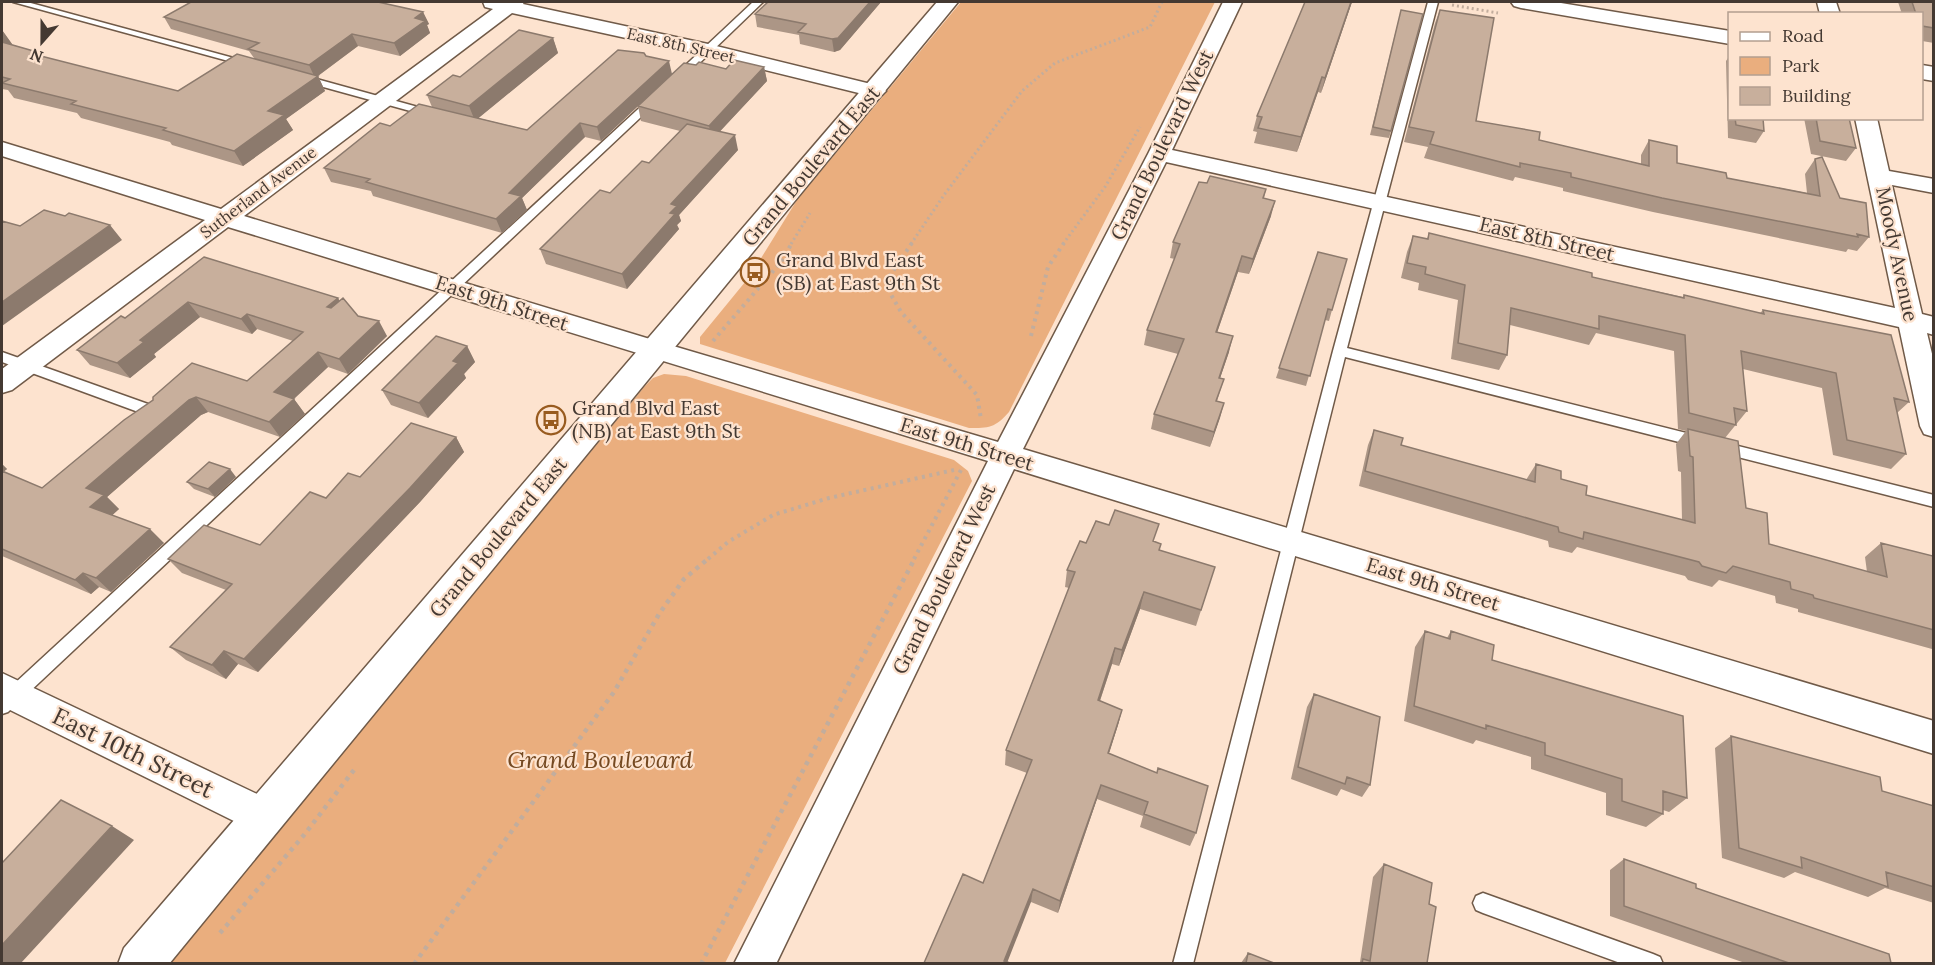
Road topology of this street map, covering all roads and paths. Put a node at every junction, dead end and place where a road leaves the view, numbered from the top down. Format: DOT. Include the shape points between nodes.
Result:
graph roads {
  1 [pos="18,2"];
  2 [pos="758,2"];
  3 [pos="948,2"];
  4 [pos="1162,2"];
  5 [pos="1232,2"];
  6 [pos="1433,2"];
  7 [pos="1521,2"];
  8 [pos="503,3"];
  9 [pos="1728,38"];
  10 [pos="708,50"];
  11 [pos="256,66"];
  12 [pos="290,75"];
  13 [pos="875,91"];
  14 [pos="382,100"];
  15 [pos="449,118"];
  16 [pos="1145,119"];
  17 [pos="1866,120"];
  18 [pos="2,149"];
  19 [pos="1160,154"];
  20 [pos="1880,176"];
  21 [pos="1934,186"];
  22 [pos="1382,202"];
  23 [pos="224,217"];
  24 [pos="454,288"];
  25 [pos="1922,323"];
  26 [pos="1030,341"];
  27 [pos="653,350"];
  28 [pos="1340,351"];
  29 [pos="2,357"];
  30 [pos="25,365"];
  31 [pos="2,383"];
  32 [pos="157,413"];
  33 [pos="988,417"];
  34 [pos="1934,426"];
  35 [pos="1005,456"];
  36 [pos="1934,501"];
  37 [pos="1290,540"];
  38 [pos="6,696"];
  39 [pos="1934,738"];
  40 [pos="265,817"];
  41 [pos="1483,903"];
  42 [pos="140,963"];
  43 [pos="414,963"];
  44 [pos="701,963"];
  45 [pos="754,963"];
  46 [pos="1183,963"];
  47 [pos="1653,963"];
  1 -- 11 [label="lane"];
  2 -- 10 [label="lane"];
  3 -- 13 [label="main road, Grand Boulevard East"];
  4 -- 33 [label="path" via="1150,27 1055,63 1022,91 889,277 890,293 901,312 977,395 983,426"];
  5 -- 19 [label="street, Grand Boulevard West"];
  6 -- 22 [label="lane"];
  7 -- 9 [label="main road"];
  8 -- 10 [label="street, East 8th Street"];
  8 -- 14 [label="street, Sutherland Avenue"];
  10 -- 13 [label="street, East 8th Street"];
  10 -- 24 [label="lane"];
  12 -- 14 [label="lane"];
  13 -- 27 [label="main road, Grand Boulevard East"];
  14 -- 15 [label="lane"];
  14 -- 23 [label="street, Sutherland Avenue"];
  16 -- 26 [label="path" via="1105,187 1048,267"];
  17 -- 20 [label="street, Moody Avenue"];
  18 -- 23 [label="street, East 9th Street"];
  19 -- 22 [label="street, East 8th Street"];
  19 -- 35 [label="street, Grand Boulevard West"];
  20 -- 21 [label="street"];
  20 -- 25 [label="street, Moody Avenue"];
  22 -- 25 [label="street, East 8th Street"];
  22 -- 28 [label="lane"];
  23 -- 24 [label="street, East 9th Street"];
  23 -- 30 [label="street, Sutherland Avenue"];
  24 -- 27 [label="street, East 9th Street"];
  24 -- 38 [label="lane"];
  25 -- 34 [label="street, Moody Avenue"];
  27 -- 35 [label="street, East 9th Street"];
  27 -- 40 [label="main road, Grand Boulevard East"];
  28 -- 36 [label="lane"];
  28 -- 37 [label="lane"];
  29 -- 30 [label="lane"];
  30 -- 31 [label="street, Sutherland Avenue"];
  30 -- 32 [label="lane"];
  35 -- 37 [label="street, East 9th Street"];
  35 -- 45 [label="street, Grand Boulevard West"];
  37 -- 39 [label="street, East 9th Street"];
  37 -- 46 [label="lane"];
  38 -- 40 [label="street, East 10th Street"];
  40 -- 42 [label="main road, Grand Boulevard East"];
  41 -- 47 [label="lane"];
  43 -- 44 [label="path" via="614,692 684,579 728,542 774,515 829,498 962,468"];
}
